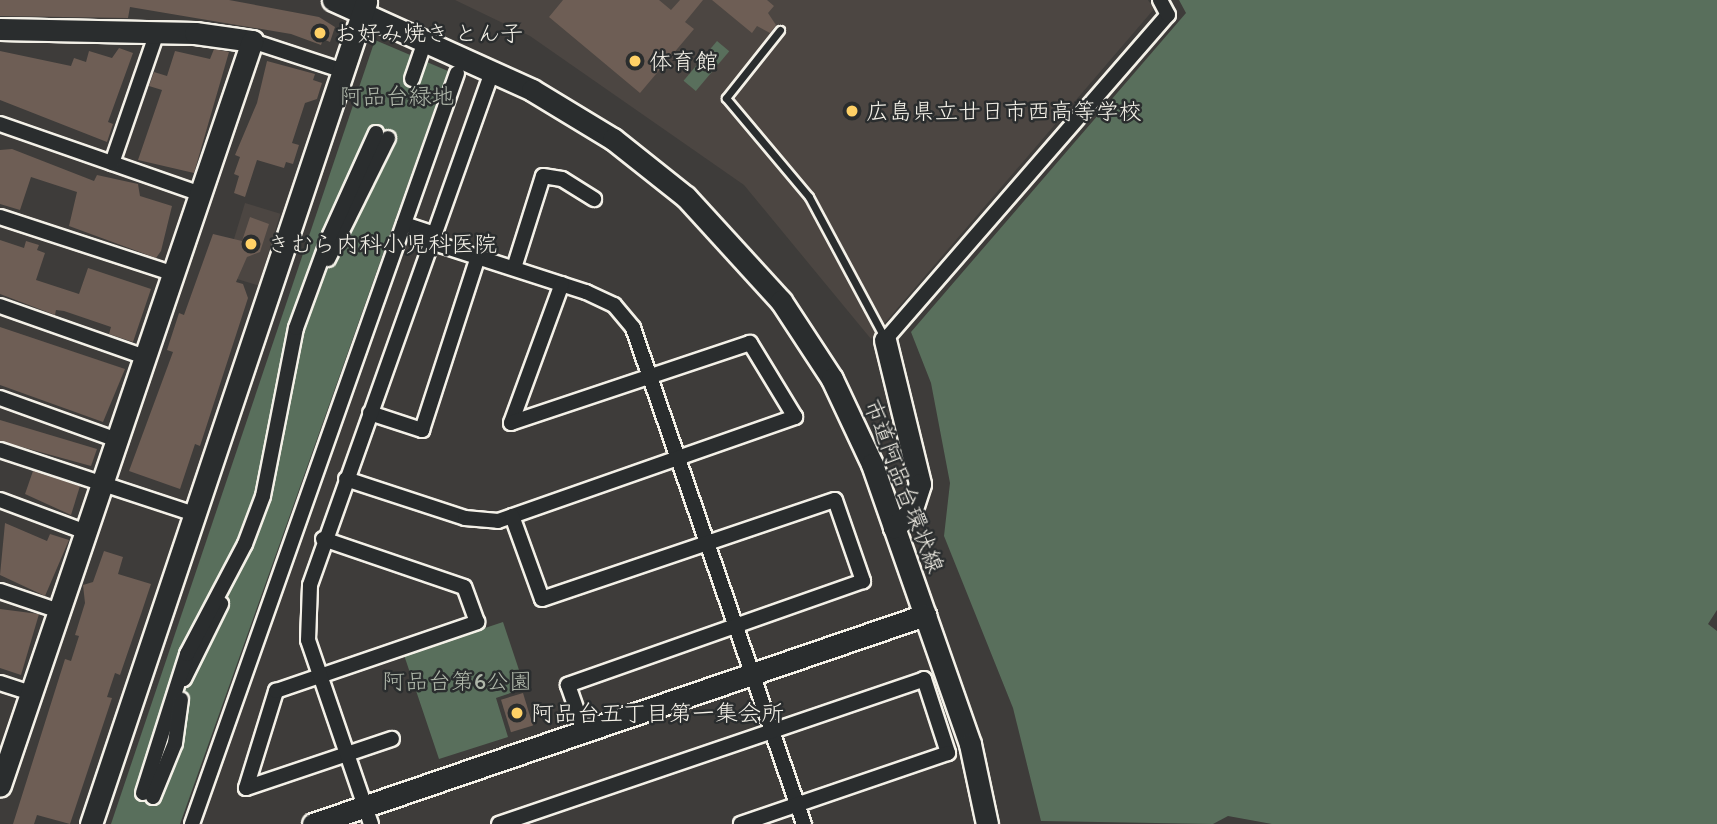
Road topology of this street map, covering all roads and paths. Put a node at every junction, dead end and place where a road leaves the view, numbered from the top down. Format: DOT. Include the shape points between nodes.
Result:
graph roads {
  1 [pos="333,0"];
  2 [pos="1160,0"];
  3 [pos="365,7"];
  4 [pos="0,29"];
  5 [pos="780,30"];
  6 [pos="157,32"];
  7 [pos="252,41"];
  8 [pos="425,41"];
  9 [pos="344,71"];
  10 [pos="492,72"];
  11 [pos="457,73"];
  12 [pos="412,79"];
  13 [pos="0,124"];
  14 [pos="382,135"];
  15 [pos="112,163"];
  16 [pos="201,194"];
  17 [pos="594,199"];
  18 [pos="0,217"];
  19 [pos="404,223"];
  20 [pos="433,238"];
  21 [pos="478,257"];
  22 [pos="514,268"];
  23 [pos="174,274"];
  24 [pos="562,284"];
  25 [pos="0,306"];
  26 [pos="886,340"];
  27 [pos="145,357"];
  28 [pos="649,376"];
  29 [pos="0,398"];
  30 [pos="370,413"];
  31 [pos="117,440"];
  32 [pos="0,450"];
  33 [pos="678,458"];
  34 [pos="346,480"];
  35 [pos="102,485"];
  36 [pos="0,500"];
  37 [pos="195,514"];
  38 [pos="512,516"];
  39 [pos="894,527"];
  40 [pos="86,532"];
  41 [pos="323,539"];
  42 [pos="707,543"];
  43 [pos="0,591"];
  44 [pos="59,611"];
  45 [pos="925,615"];
  46 [pos="735,626"];
  47 [pos="320,674"];
  48 [pos="752,674"];
  49 [pos="0,683"];
  50 [pos="31,693"];
  51 [pos="771,731"];
  52 [pos="584,732"];
  53 [pos="392,739"];
  54 [pos="347,754"];
  55 [pos="1,778"];
  56 [pos="148,795"];
  57 [pos="797,805"];
  58 [pos="368,815"];
  59 [pos="90,824"];
  60 [pos="191,824"];
  61 [pos="313,824"];
  62 [pos="499,824"];
  63 [pos="741,824"];
  64 [pos="804,824"];
  65 [pos="987,824"];
  1 -- 3 [label="street, 市道阿品台環状線"];
  2 -- 26 [label="street" via="1168,15"];
  3 -- 8 [label="street, 市道阿品台環状線"];
  3 -- 9 [label="street"];
  4 -- 6 [label="street"];
  5 -- 26 [label="lane" via="726,98 809,198"];
  6 -- 7 [label="street"];
  6 -- 15 [label="street"];
  7 -- 9 [label="street"];
  7 -- 16 [label="street"];
  8 -- 10 [label="street, 市道阿品台環状線"];
  8 -- 12 [label="street"];
  9 -- 37 [label="street"];
  10 -- 20 [label="street"];
  10 -- 39 [label="street, 市道阿品台環状線" via="573,113 632,152 687,197 752,264 832,379"];
  11 -- 19 [label="street"];
  13 -- 15 [label="street"];
  14 -- 56 [label="street" via="305,301 278,402 263,496 228,578 187,654"];
  15 -- 16 [label="street"];
  16 -- 23 [label="street"];
  17 -- 22 [label="street" via="562,178 543,176"];
  18 -- 23 [label="street"];
  19 -- 20 [label="street"];
  19 -- 60 [label="street"];
  20 -- 21 [label="street"];
  20 -- 30 [label="street"];
  21 -- 22 [label="street"];
  21 -- 30 [label="street" via="422,430"];
  22 -- 24 [label="street"];
  23 -- 27 [label="street"];
  24 -- 28 [label="street" via="614,305 633,328"];
  24 -- 28 [label="street" via="512,423"];
  25 -- 27 [label="street"];
  26 -- 39 [label="street" via="920,484 910,514"];
  27 -- 31 [label="street"];
  28 -- 33 [label="street"];
  28 -- 33 [label="street" via="750,342 795,417"];
  29 -- 31 [label="street"];
  30 -- 34 [label="street"];
  31 -- 35 [label="street"];
  32 -- 35 [label="street"];
  33 -- 38 [label="street"];
  33 -- 42 [label="street"];
  34 -- 38 [label="street" via="465,518"];
  34 -- 41 [label="street"];
  35 -- 37 [label="street"];
  35 -- 40 [label="street"];
  36 -- 40 [label="street"];
  37 -- 59 [label="street"];
  38 -- 42 [label="street" via="542,599"];
  39 -- 45 [label="street, 市道阿品台環状線"];
  40 -- 44 [label="street"];
  41 -- 47 [label="street" via="306,610 308,639"];
  41 -- 47 [label="street" via="464,587 477,622"];
  42 -- 46 [label="street"];
  42 -- 46 [label="street" via="835,500 863,581"];
  43 -- 44 [label="street"];
  44 -- 50 [label="street"];
  45 -- 48 [label="street"];
  45 -- 65 [label="street, 市道阿品台環状線" via="976,763"];
  46 -- 48 [label="street"];
  46 -- 52 [label="street" via="568,685"];
  47 -- 54 [label="street"];
  47 -- 54 [label="street" via="276,691 246,788"];
  48 -- 51 [label="street"];
  48 -- 52 [label="street"];
  49 -- 50 [label="street"];
  50 -- 55 [label="street"];
  51 -- 57 [label="street"];
  51 -- 57 [label="street" via="923,679 948,753"];
  51 -- 62 [label="street"];
  52 -- 58 [label="street"];
  53 -- 54 [label="street"];
  54 -- 58 [label="street"];
  57 -- 63 [label="street"];
  57 -- 64 [label="street"];
  58 -- 61 [label="street"];
}
